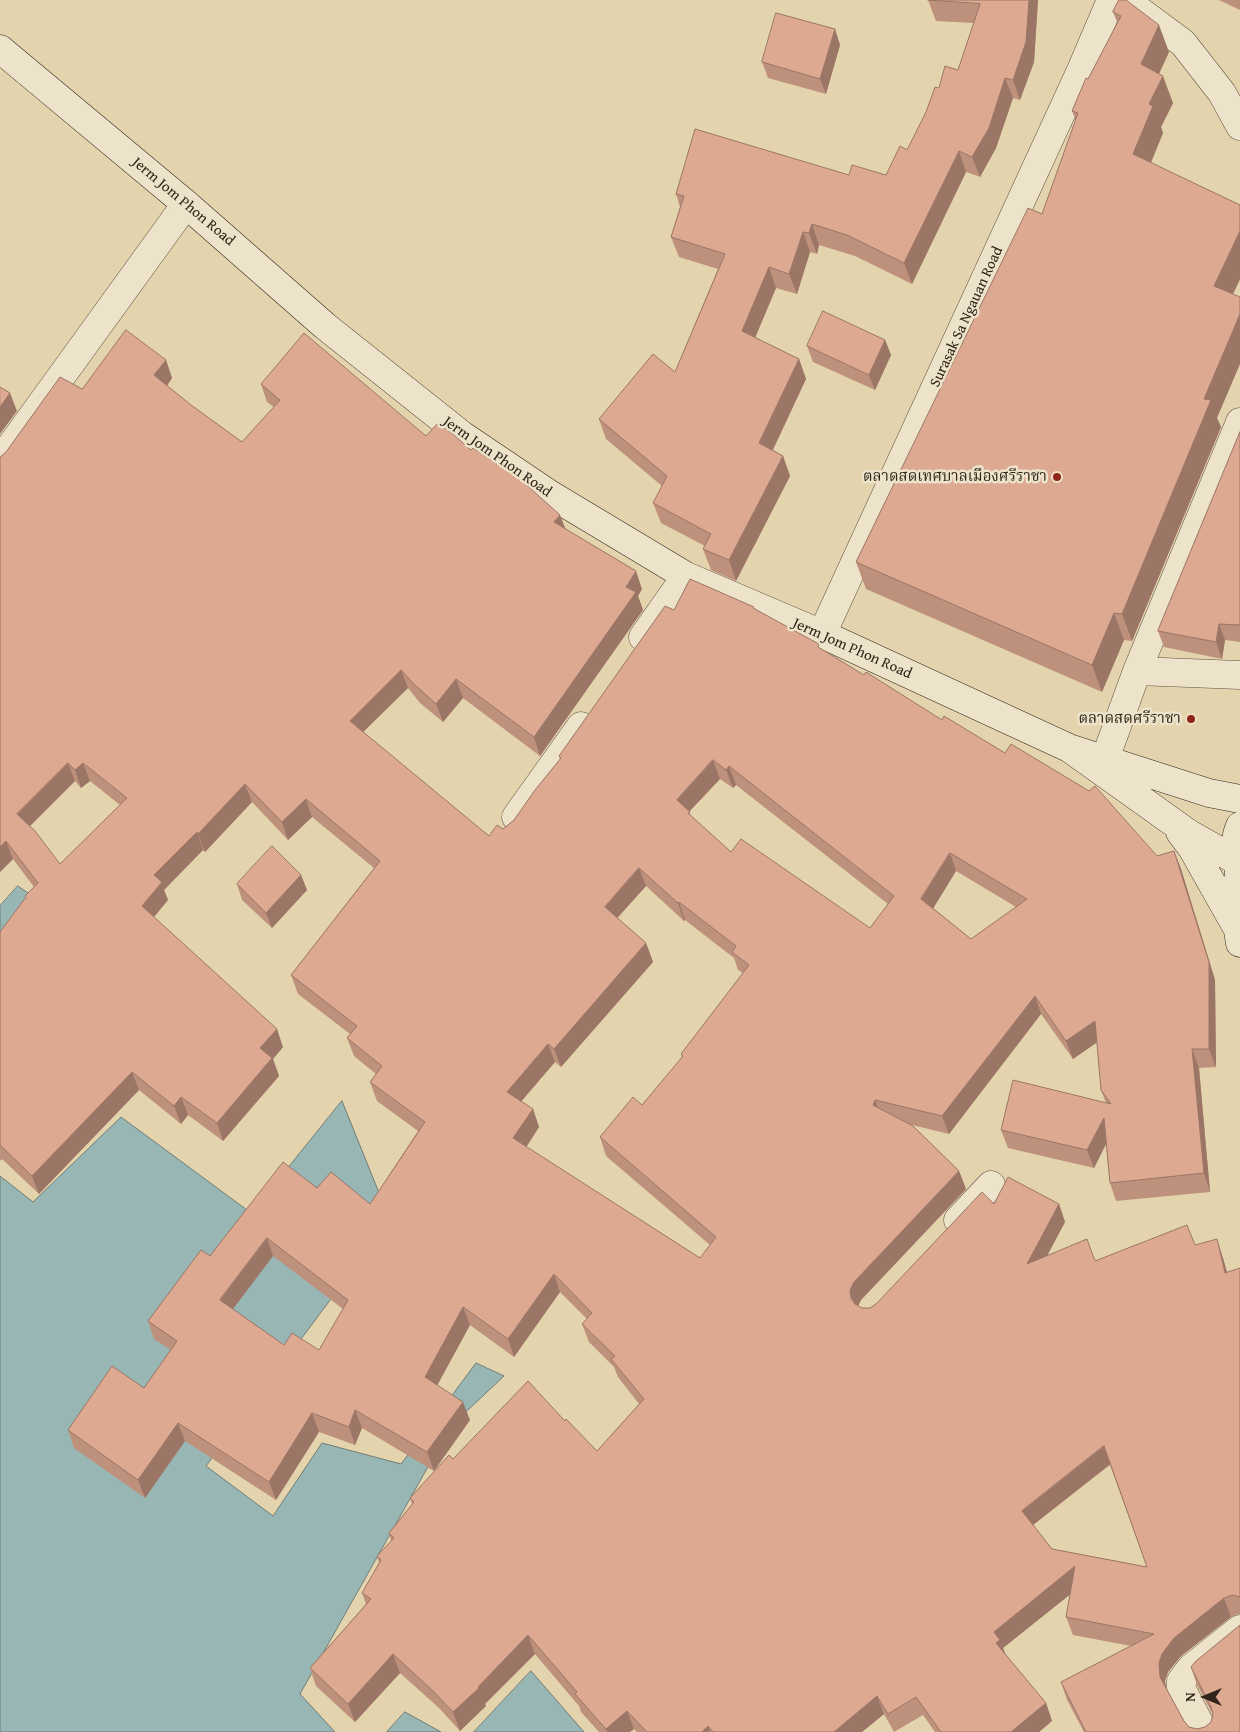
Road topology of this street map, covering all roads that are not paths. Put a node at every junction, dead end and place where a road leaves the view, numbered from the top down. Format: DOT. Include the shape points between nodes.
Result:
graph roads {
  1 [pos="1111,0"];
  2 [pos="1124,0"];
  3 [pos="0,49"];
  4 [pos="1240,126"];
  5 [pos="186,204"];
  6 [pos="1240,422"];
  7 [pos="0,461"];
  8 [pos="686,576"];
  9 [pos="822,634"];
  10 [pos="629,657"];
  11 [pos="1137,671"];
  12 [pos="1240,675"];
  13 [pos="594,706"];
  14 [pos="1069,748"];
  15 [pos="1105,759"];
  16 [pos="1240,799"];
  17 [pos="1171,821"];
  18 [pos="1240,826"];
  19 [pos="508,829"];
  20 [pos="1240,863"];
  21 [pos="1239,936"];
  22 [pos="991,1185"];
  23 [pos="938,1241"];
  24 [pos="1240,1629"];
  25 [pos="1204,1732"];
  1 -- 9 [label="street, Surasak Sa Ngauan Road"];
  2 -- 4 [label="street" via="1183,43 1222,93"];
  3 -- 5 [label="street, Jerm Jom Phon Road"];
  5 -- 7 [label="street"];
  5 -- 8 [label="street, Jerm Jom Phon Road" via="325,326 462,434 551,495"];
  6 -- 11 [label="street"];
  8 -- 9 [label="street, Jerm Jom Phon Road"];
  8 -- 10 [label="street"];
  9 -- 14 [label="street, Jerm Jom Phon Road"];
  11 -- 12 [label="street"];
  11 -- 15 [label="street"];
  13 -- 19 [label="street"];
  14 -- 15 [label="street, Jerm Jom Phon Road"];
  14 -- 17 [label="street, Jerm Jom Phon Road"];
  15 -- 16 [label="street, Jerm Jom Phon Road" via="1209,794"];
  17 -- 20 [label="street, Jerm Jom Phon Road"];
  17 -- 21 [label="street" via="1192,848"];
  18 -- 20 [label="street" via="1235,848"];
  20 -- 21 [label="street"];
  22 -- 23 [label="street"];
  24 -- 25 [label="street" via="1191,1668 1181,1680 1181,1688"];
}
